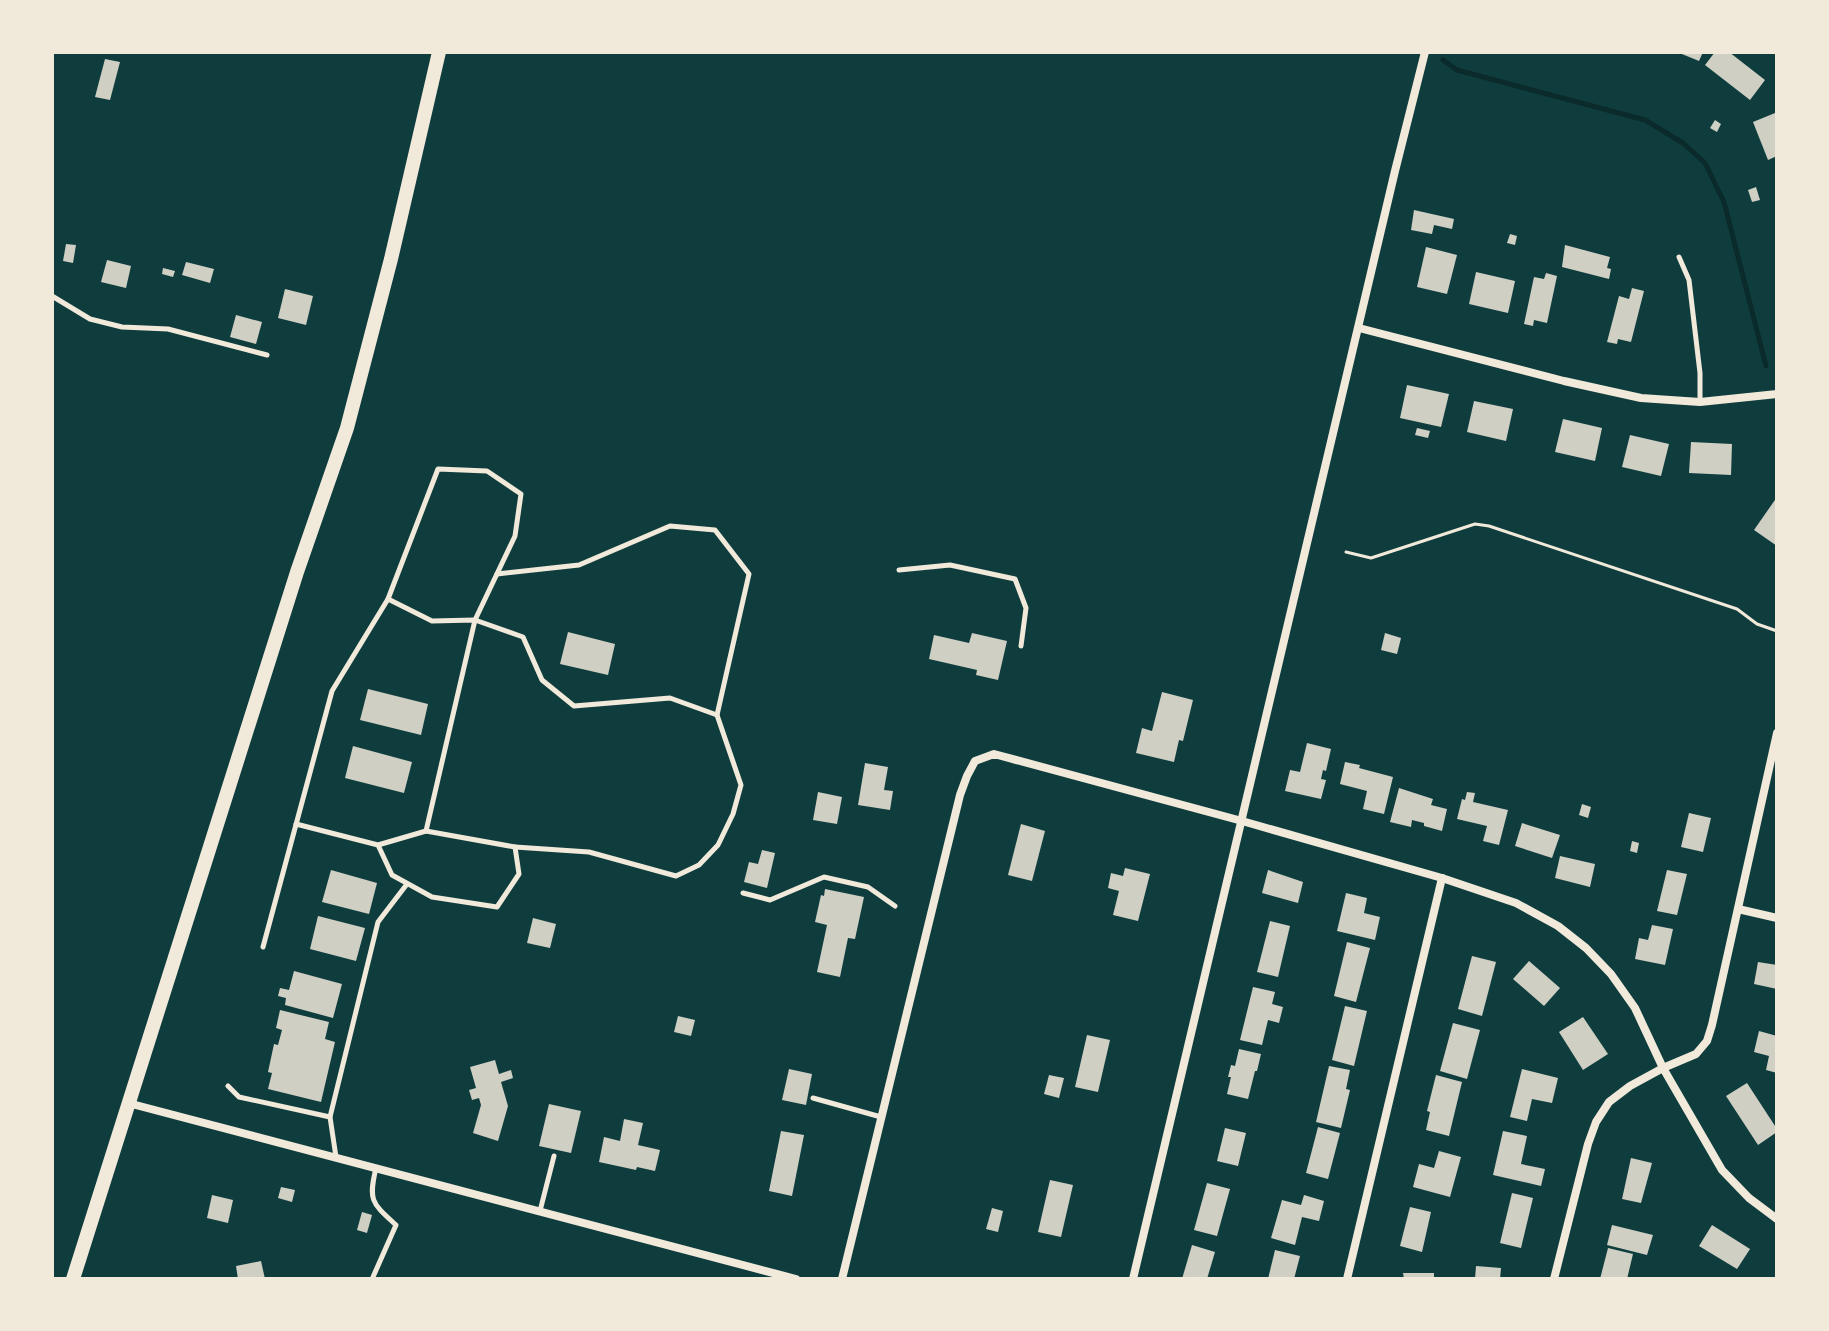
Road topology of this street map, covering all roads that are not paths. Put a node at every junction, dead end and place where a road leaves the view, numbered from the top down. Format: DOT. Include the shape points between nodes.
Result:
graph roads {
  1 [pos="439,52"];
  2 [pos="1425,52"];
  3 [pos="1679,257"];
  4 [pos="52,296"];
  5 [pos="1359,328"];
  6 [pos="267,355"];
  7 [pos="1777,394"];
  8 [pos="1700,402"];
  9 [pos="899,570"];
  10 [pos="497,574"];
  11 [pos="388,599"];
  12 [pos="475,620"];
  13 [pos="1021,646"];
  14 [pos="717,715"];
  15 [pos="1777,733"];
  16 [pos="1242,821"];
  17 [pos="296,824"];
  18 [pos="426,831"];
  19 [pos="378,845"];
  20 [pos="515,847"];
  21 [pos="1442,878"];
  22 [pos="407,884"];
  23 [pos="743,893"];
  24 [pos="895,906"];
  25 [pos="1738,909"];
  26 [pos="1777,918"];
  27 [pos="263,947"];
  28 [pos="1663,1068"];
  29 [pos="228,1086"];
  30 [pos="813,1098"];
  31 [pos="128,1103"];
  32 [pos="330,1117"];
  33 [pos="881,1117"];
  34 [pos="554,1156"];
  35 [pos="337,1158"];
  36 [pos="376,1168"];
  37 [pos="540,1211"];
  38 [pos="1777,1219"];
  39 [pos="373,1277"];
  40 [pos="73,1279"];
  41 [pos="796,1279"];
  42 [pos="842,1279"];
  43 [pos="1133,1279"];
  44 [pos="1347,1279"];
  45 [pos="1554,1279"];
  1 -- 31 [label="street" via="347,428"];
  2 -- 5 [label="street"];
  3 -- 8 [label="lane" via="1689,280"];
  4 -- 6 [label="lane" via="90,319 168,329"];
  5 -- 8 [label="street" via="1641,398"];
  5 -- 16 [label="street"];
  7 -- 8 [label="street"];
  9 -- 13 [label="lane" via="950,565 1015,579 1026,608"];
  10 -- 11 [label="lane" via="515,536 521,494 487,471 438,469"];
  10 -- 12 [label="lane"];
  10 -- 14 [label="lane" via="579,565 670,526 715,530 749,574"];
  11 -- 12 [label="lane" via="432,621"];
  11 -- 17 [label="lane" via="332,691"];
  12 -- 14 [label="lane" via="523,637 542,680 574,706 670,698"];
  12 -- 18 [label="lane"];
  14 -- 20 [label="lane" via="741,785 718,845 699,865 676,876 589,852"];
  15 -- 25 [label="street"];
  16 -- 21 [label="street"];
  16 -- 33 [label="street" via="1014,758 994,754 975,761 960,795"];
  16 -- 43 [label="street"];
  17 -- 19 [label="lane"];
  17 -- 27 [label="lane"];
  18 -- 19 [label="lane"];
  18 -- 20 [label="lane"];
  19 -- 22 [label="lane" via="392,875"];
  20 -- 22 [label="lane" via="519,874 497,907 432,897"];
  21 -- 28 [label="street" via="1516,903 1586,948 1635,1008"];
  21 -- 44 [label="street"];
  22 -- 32 [label="lane" via="378,922"];
  23 -- 24 [label="lane" via="770,900 824,877 868,887"];
  25 -- 26 [label="street"];
  25 -- 28 [label="street" via="1707,1041 1696,1054"];
  28 -- 38 [label="street" via="1722,1170"];
  28 -- 45 [label="street" via="1609,1102 1596,1122"];
  29 -- 32 [label="lane" via="239,1097"];
  30 -- 33 [label="lane"];
  31 -- 35 [label="street"];
  31 -- 40 [label="street"];
  32 -- 35 [label="lane"];
  33 -- 42 [label="street"];
  34 -- 37 [label="lane"];
  35 -- 36 [label="street"];
  36 -- 37 [label="street"];
  36 -- 39 [label="lane" via="371,1189 376,1206 396,1225"];
  37 -- 41 [label="street"];
}
